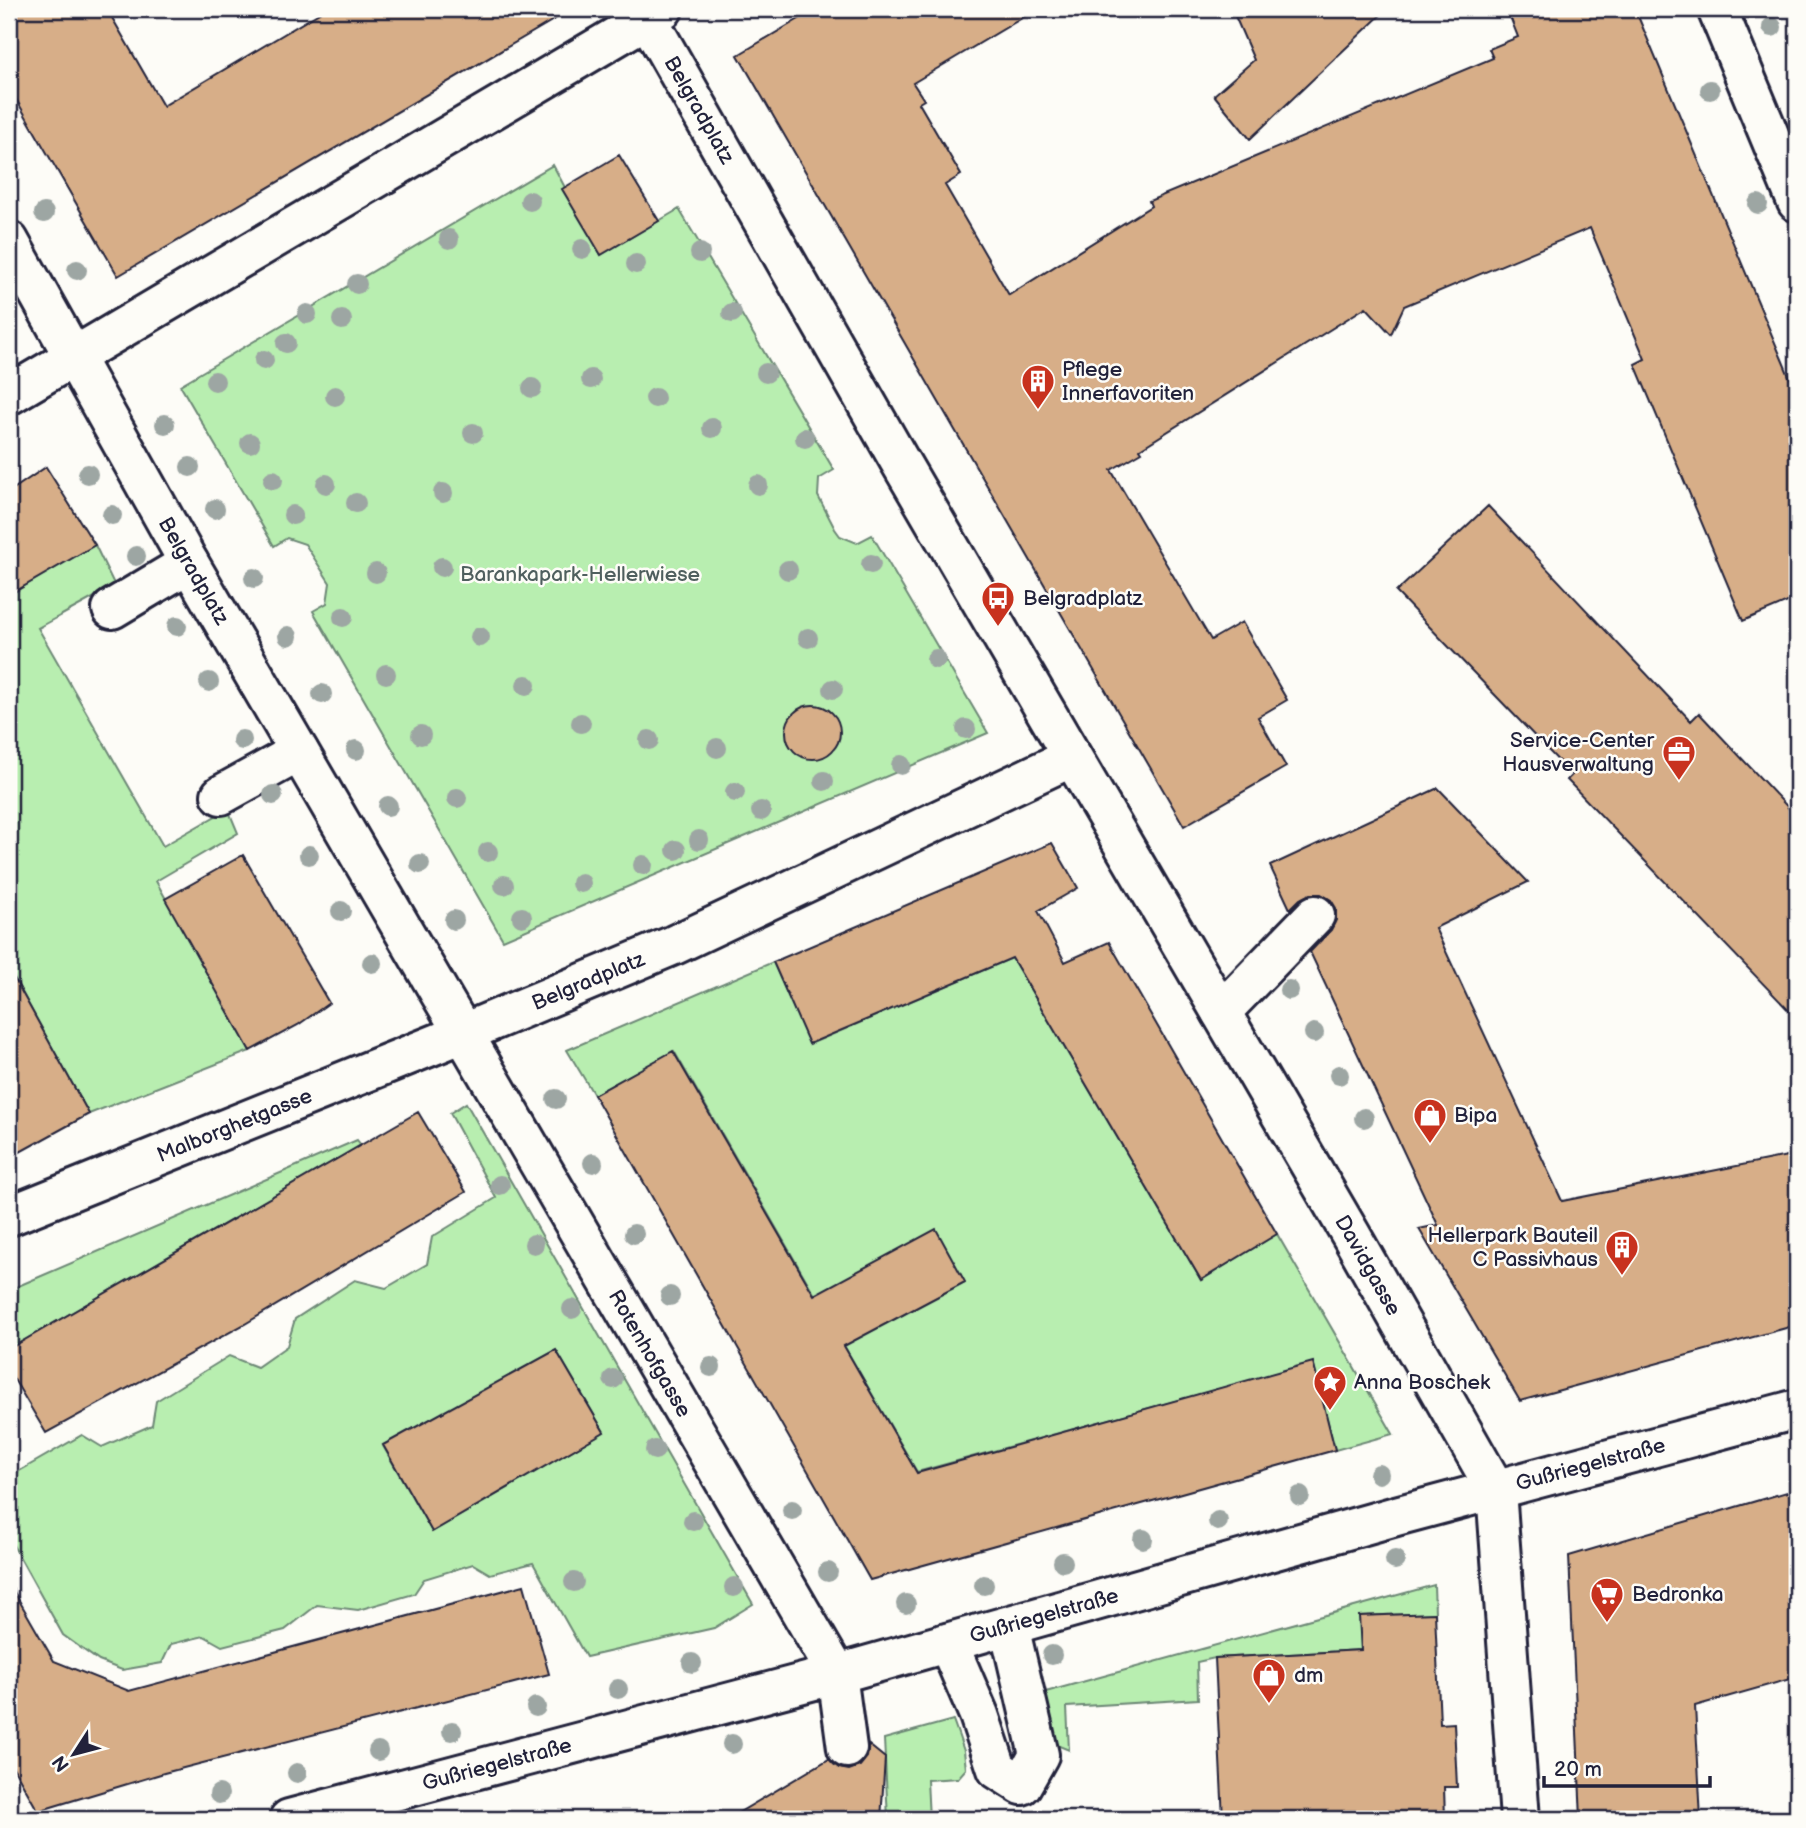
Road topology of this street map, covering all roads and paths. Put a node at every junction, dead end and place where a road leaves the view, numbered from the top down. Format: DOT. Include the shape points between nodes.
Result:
graph roads {
  1 [pos="1717,9"];
  2 [pos="651,12"];
  3 [pos="1797,202"];
  4 [pos="9,241"];
  5 [pos="73,357"];
  6 [pos="9,395"];
  7 [pos="189,563"];
  8 [pos="113,608"];
  9 [pos="299,752"];
  10 [pos="1072,757"];
  11 [pos="220,795"];
  12 [pos="1315,915"];
  13 [pos="1221,1012"];
  14 [pos="461,1034"];
  15 [pos="9,1216"];
  16 [pos="1797,1409"];
  17 [pos="1496,1490"];
  18 [pos="1009,1626"];
  19 [pos="948,1643"];
  20 [pos="837,1674"];
  21 [pos="847,1748"];
  22 [pos="289,1819"];
  23 [pos="1520,1819"];
  1 -- 3 [label="street"];
  2 -- 5 [label="street, Belgradplatz"];
  2 -- 10 [label="street, Belgradplatz"];
  4 -- 5 [label="street"];
  5 -- 6 [label="street"];
  5 -- 7 [label="street, Belgradplatz"];
  7 -- 8 [label="street"];
  7 -- 9 [label="street, Belgradplatz"];
  9 -- 11 [label="street"];
  9 -- 14 [label="street, Belgradplatz"];
  10 -- 13 [label="street, Davidgasse"];
  10 -- 14 [label="street, Belgradplatz" via="674,945"];
  12 -- 13 [label="street"];
  13 -- 17 [label="street, Davidgasse"];
  14 -- 15 [label="street, Malborghetgasse"];
  14 -- 20 [label="street, Rotenhofgasse"];
  16 -- 17 [label="street, Gußriegelstraße"];
  17 -- 18 [label="street, Gußriegelstraße"];
  17 -- 23 [label="street, Davidgasse"];
  18 -- 19 [label="street, Gußriegelstraße"];
  18 -- 19 [label="street" via="1039,1755 1022,1785 997,1769"];
  19 -- 20 [label="street, Gußriegelstraße"];
  20 -- 21 [label="street"];
  20 -- 22 [label="street, Gußriegelstraße"];
}
